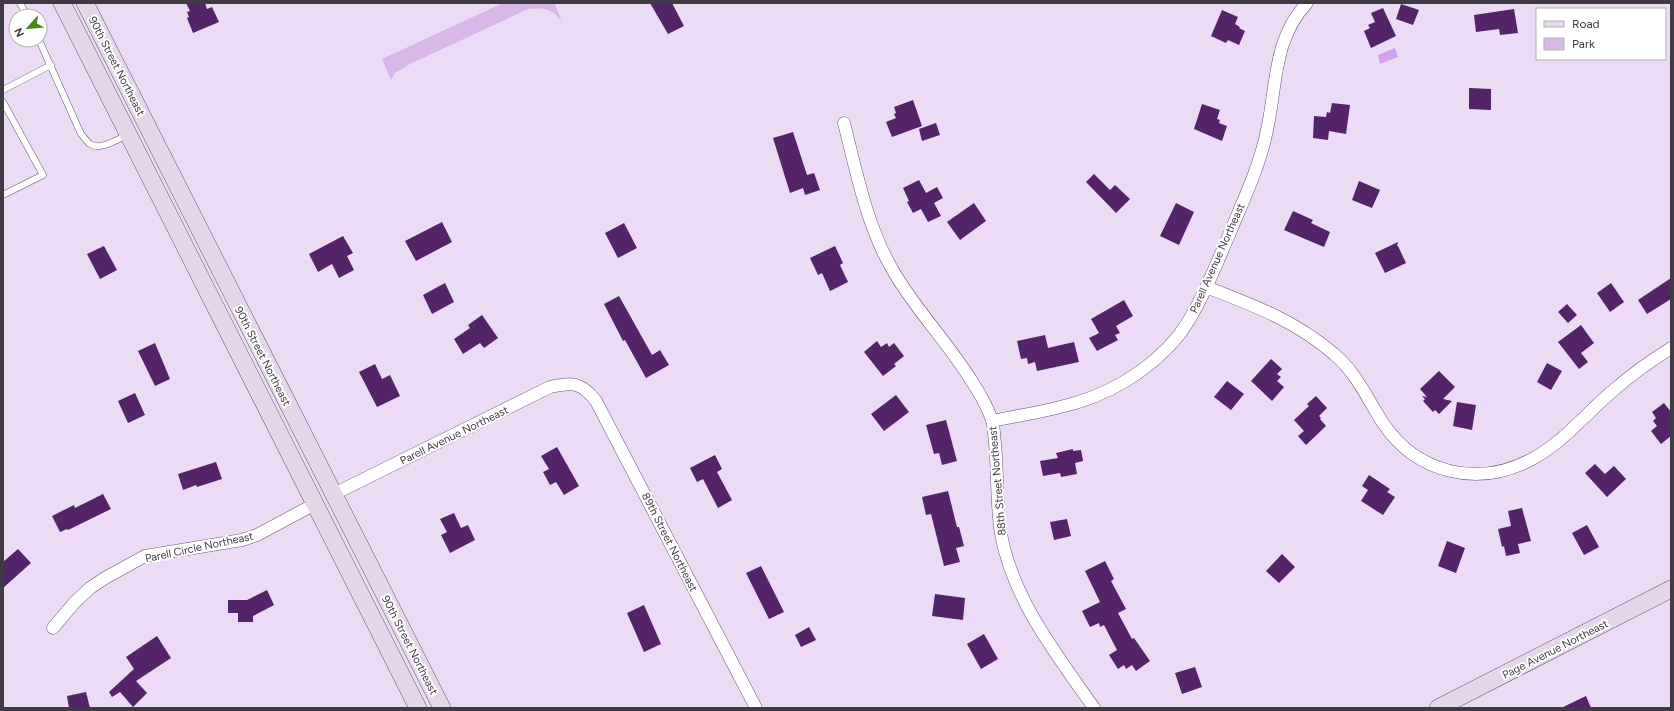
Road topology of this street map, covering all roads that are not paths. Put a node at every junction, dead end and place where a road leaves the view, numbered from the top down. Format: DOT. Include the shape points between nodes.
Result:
graph roads {
  1 [pos="62,3"];
  2 [pos="85,3"];
  3 [pos="1307,3"];
  4 [pos="43,48"];
  5 [pos="51,65"];
  6 [pos="3,90"];
  7 [pos="3,102"];
  8 [pos="844,123"];
  9 [pos="129,134"];
  10 [pos="3,195"];
  11 [pos="1206,287"];
  12 [pos="1671,348"];
  13 [pos="576,384"];
  14 [pos="992,421"];
  15 [pos="334,494"];
  16 [pos="315,504"];
  17 [pos="1671,590"];
  18 [pos="53,628"];
  19 [pos="418,708"];
  20 [pos="442,708"];
  21 [pos="756,708"];
  22 [pos="1094,708"];
  23 [pos="1438,708"];
  1 -- 9 [label="main road, 90th Street Northeast"];
  2 -- 15 [label="main road, 90th Street Northeast"];
  3 -- 11 [label="street, Parell Avenue Northeast" via="1298,12 1279,53 1267,131 1258,163"];
  4 -- 5 [label="lane"];
  5 -- 6 [label="lane"];
  5 -- 9 [label="lane" via="81,134 90,144 102,146"];
  7 -- 10 [label="lane" via="43,175"];
  8 -- 14 [label="street, 88th Street Northeast" via="869,219 883,251 910,297 960,363"];
  9 -- 16 [label="main road, 90th Street Northeast"];
  11 -- 12 [label="street" via="1264,309 1297,326 1318,341 1350,370 1392,436 1427,463 1448,472 1488,474 1504,471 1531,460 1563,438 1614,389"];
  11 -- 14 [label="street, Parell Avenue Northeast" via="1180,334 1160,357 1137,374 1116,387 1062,407"];
  13 -- 15 [label="street, Parell Avenue Northeast" via="550,388"];
  13 -- 21 [label="street, 89th Street Northeast" via="587,389 596,400"];
  14 -- 22 [label="street, 88th Street Northeast" via="998,504 1008,563 1036,622"];
  15 -- 20 [label="main road, 90th Street Northeast"];
  16 -- 18 [label="street, Parell Circle Northeast" via="257,535 242,540 145,556 90,588"];
  16 -- 19 [label="main road, 90th Street Northeast"];
  17 -- 23 [label="main road, Page Avenue Northeast"];
}
